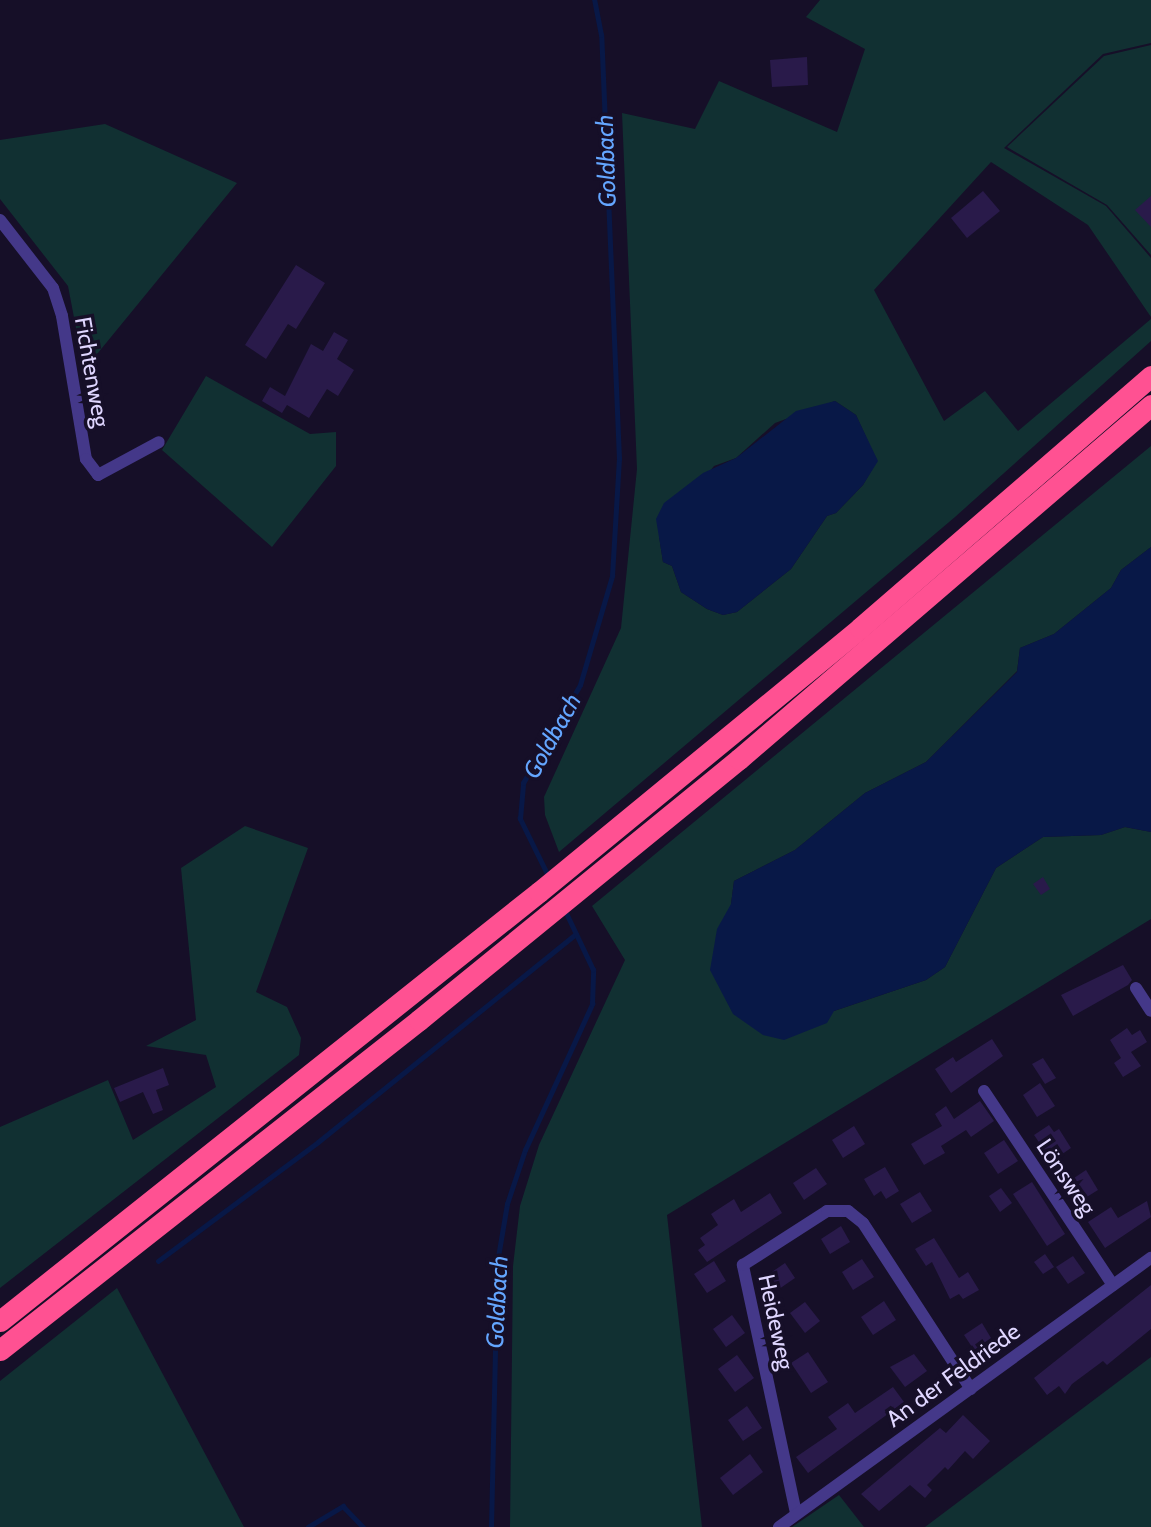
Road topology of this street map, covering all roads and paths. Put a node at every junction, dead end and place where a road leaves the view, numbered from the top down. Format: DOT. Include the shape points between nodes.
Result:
graph roads {
  1 [pos="0,220"];
  2 [pos="1151,376"];
  3 [pos="1151,405"];
  4 [pos="159,442"];
  5 [pos="1136,988"];
  6 [pos="1151,1011"];
  7 [pos="984,1091"];
  8 [pos="1151,1258"];
  9 [pos="1113,1286"];
  10 [pos="0,1321"];
  11 [pos="0,1350"];
  12 [pos="971,1389"];
  13 [pos="796,1513"];
  14 [pos="779,1527"];
  1 -- 4 [label="street, Fichtenweg" via="53,288 62,316 86,460 98,475"];
  2 -- 10 [label="highway" via="860,628 539,892"];
  3 -- 11 [label="highway" via="898,626 549,914"];
  5 -- 6 [label="street"];
  7 -- 9 [label="street, Lönsweg"];
  8 -- 9 [label="street, An der Feldriede"];
  9 -- 12 [label="street, An der Feldriede"];
  12 -- 13 [label="street, An der Feldriede"];
  12 -- 13 [label="street, Heideweg" via="863,1223 848,1211 827,1211 743,1265"];
  13 -- 14 [label="street, An der Feldriede"];
}
